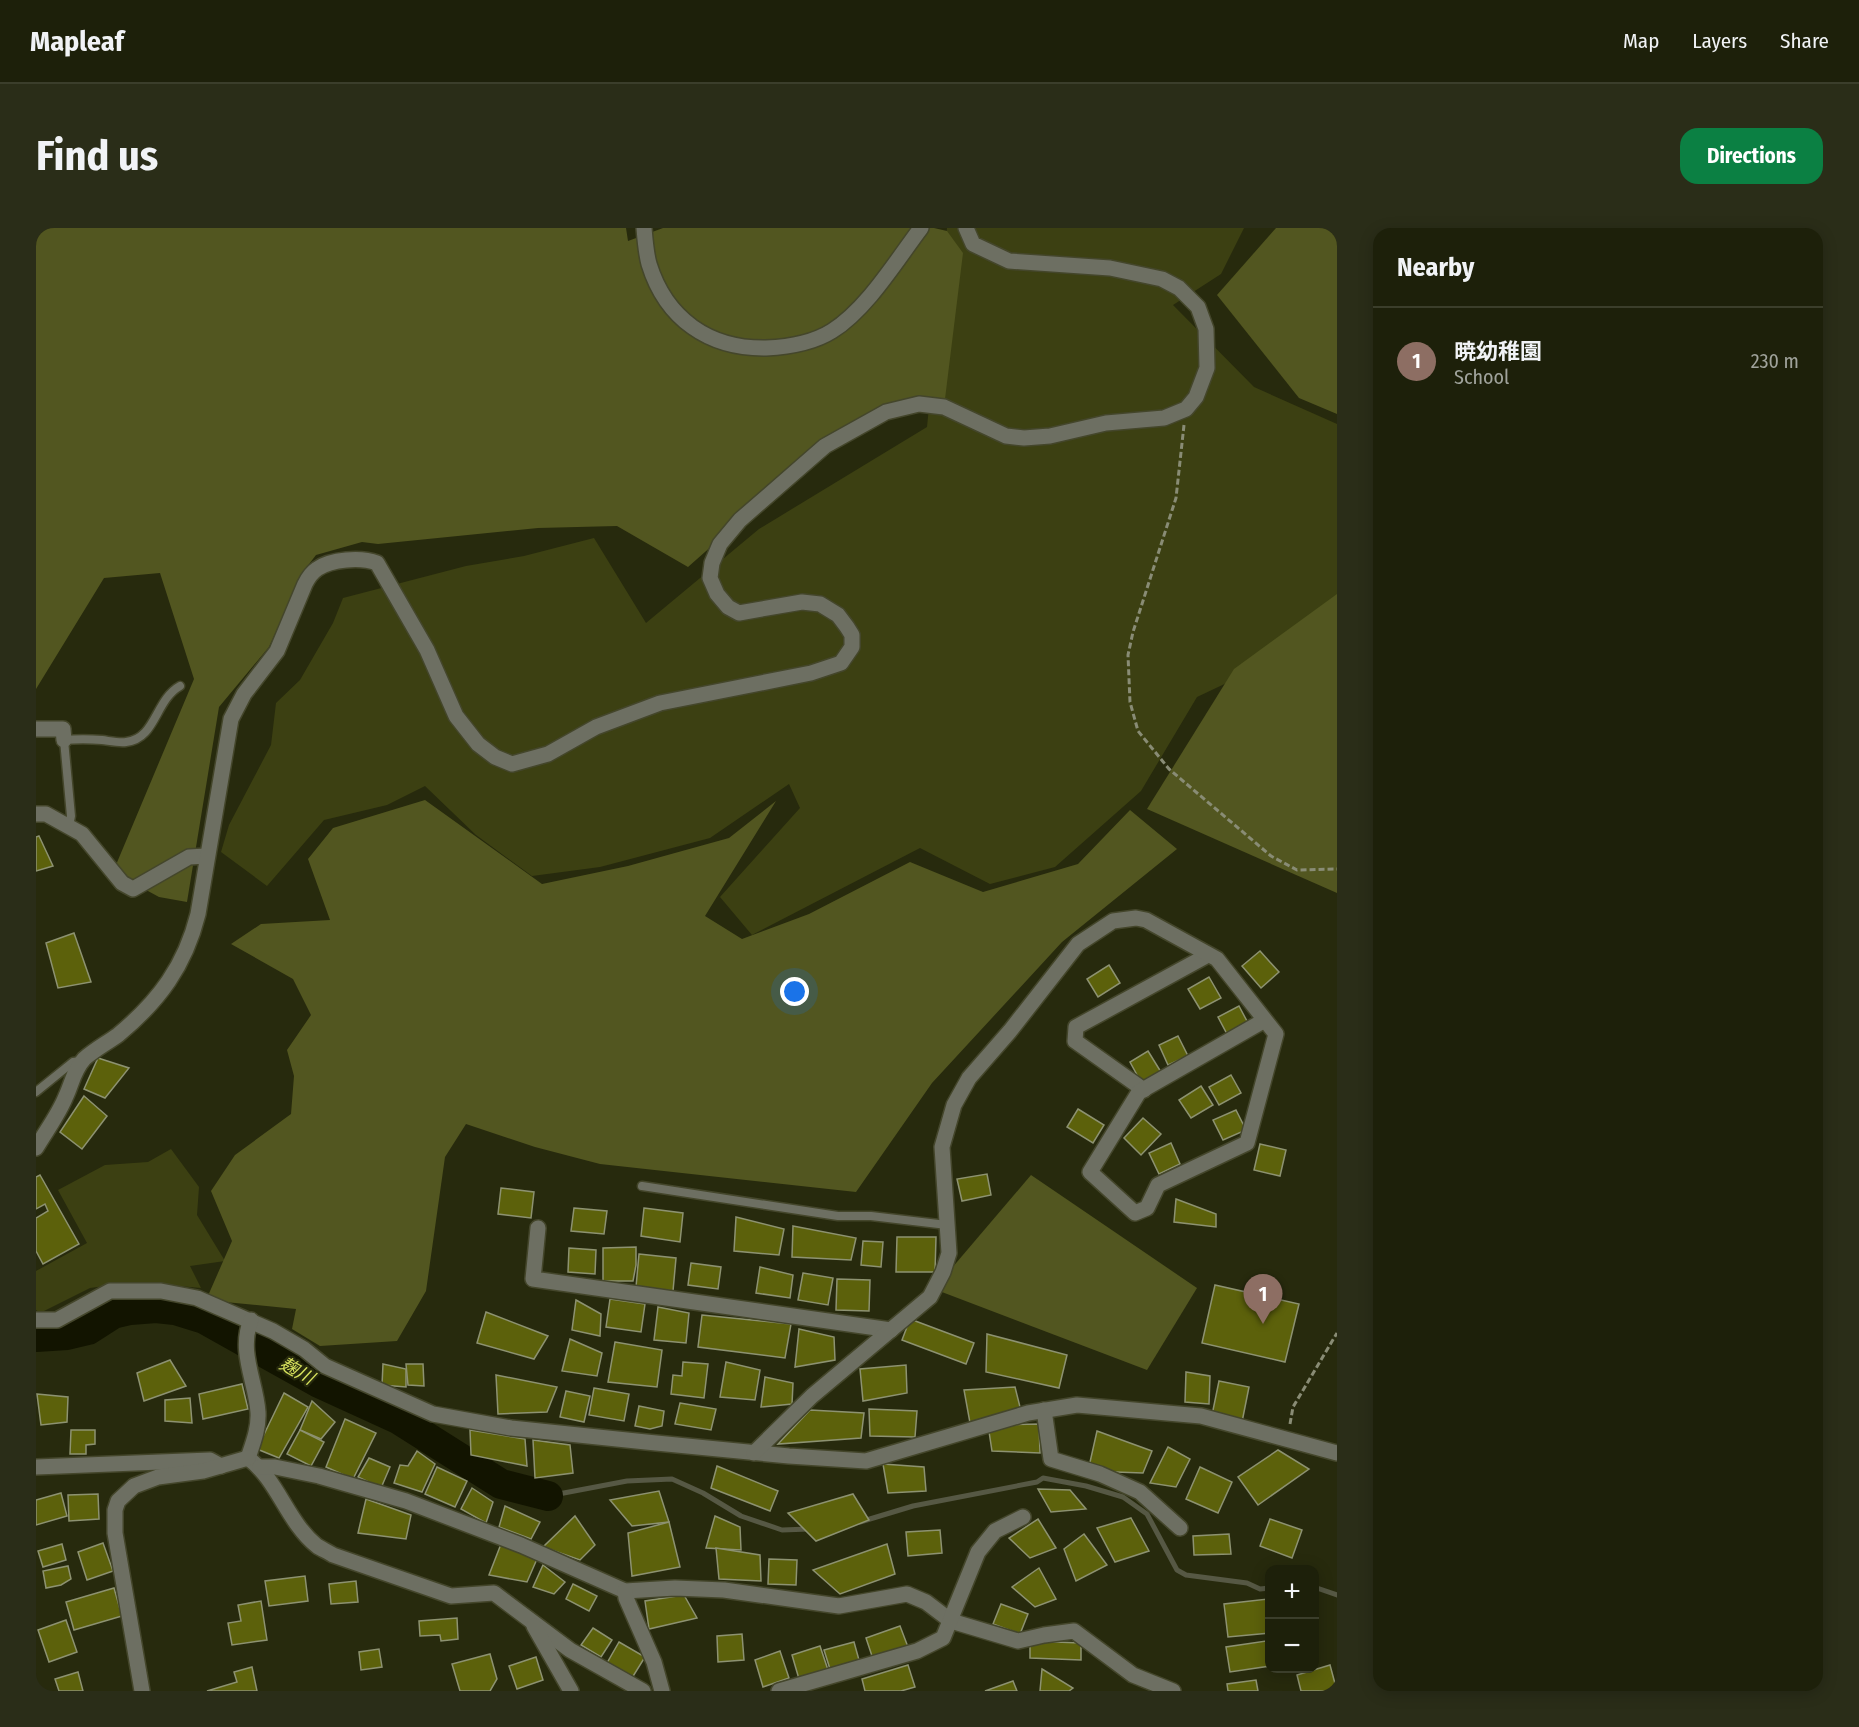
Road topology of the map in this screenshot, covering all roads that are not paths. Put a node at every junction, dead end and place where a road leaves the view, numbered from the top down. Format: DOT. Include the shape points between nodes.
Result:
graph roads {
  1 [pos="644,228"];
  2 [pos="921,228"];
  3 [pos="966,228"];
  4 [pos="180,686"];
  5 [pos="36,729"];
  6 [pos="64,740"];
  7 [pos="36,814"];
  8 [pos="69,826"];
  9 [pos="206,856"];
  10 [pos="1208,955"];
  11 [pos="1265,1020"];
  12 [pos="83,1060"];
  13 [pos="1144,1089"];
  14 [pos="36,1092"];
  15 [pos="36,1148"];
  16 [pos="642,1186"];
  17 [pos="947,1225"];
  18 [pos="538,1228"];
  19 [pos="36,1320"];
  20 [pos="249,1324"];
  21 [pos="891,1330"];
  22 [pos="1044,1410"];
  23 [pos="754,1453"];
  24 [pos="1337,1453"];
  25 [pos="254,1462"];
  26 [pos="221,1466"];
  27 [pos="36,1467"];
  28 [pos="1023,1517"];
  29 [pos="1180,1528"];
  30 [pos="625,1591"];
  31 [pos="529,1618"];
  32 [pos="951,1621"];
  33 [pos="142,1691"];
  34 [pos="571,1691"];
  35 [pos="643,1691"];
  36 [pos="662,1691"];
  37 [pos="779,1691"];
  38 [pos="1173,1691"];
  1 -- 2 [label="street" via="658,288 674,311 693,328 717,341 745,348 800,344 831,332 869,296"];
  3 -- 9 [label="street" via="973,244 1008,261 1110,268 1162,279 1179,288 1198,307 1206,329 1207,368 1196,397 1186,409 1164,418 1106,423 1024,438 1006,436 944,406 919,404 886,412 825,446 740,520 720,544 712,563 710,578 717,594 739,613 802,602 820,604 838,615 852,635 852,647 841,663 812,674 660,703 596,727 548,754 512,764 478,744 456,716 427,650 377,563 367,560 318,568 305,584 277,651 244,694 231,719"];
  4 -- 6 [label="lane" via="170,692 138,739"];
  5 -- 6 [label="street" via="63,729"];
  6 -- 8 [label="lane"];
  7 -- 8 [label="street" via="46,814"];
  8 -- 9 [label="street" via="82,834 122,883 133,889 189,857"];
  9 -- 12 [label="street" via="194,928 172,978 161,994 118,1035"];
  10 -- 11 [label="street" via="1217,959"];
  10 -- 13 [label="street" via="1076,1027 1075,1041"];
  10 -- 17 [label="street" via="1136,918 1113,921 1078,944 969,1078 954,1105 942,1147"];
  11 -- 13 [label="street"];
  11 -- 13 [label="street" via="1276,1034 1247,1143 1158,1185 1147,1208 1135,1213 1090,1172"];
  12 -- 14 [label="lane" via="73,1062"];
  12 -- 15 [label="street"];
  16 -- 17 [label="lane" via="838,1216"];
  17 -- 21 [label="street" via="949,1253 930,1298"];
  18 -- 21 [label="street" via="533,1279"];
  19 -- 20 [label="street" via="57,1320 110,1291 162,1291 197,1298"];
  20 -- 23 [label="street" via="304,1348 325,1366 433,1414 511,1428"];
  20 -- 25 [label="street" via="246,1353 258,1412"];
  21 -- 23 [label="street" via="812,1396"];
  22 -- 23 [label="street" via="866,1461"];
  22 -- 24 [label="street" via="1077,1405 1201,1416"];
  22 -- 29 [label="street" via="1051,1459 1140,1492"];
  25 -- 26 [label="street"];
  25 -- 30 [label="street" via="406,1501 521,1545"];
  25 -- 31 [label="street" via="293,1519 316,1545 333,1555 451,1596 494,1593"];
  26 -- 27 [label="street" via="210,1460"];
  26 -- 33 [label="street" via="158,1477 134,1486 117,1501 115,1533"];
  28 -- 32 [label="street" via="995,1531 978,1552"];
  30 -- 32 [label="street" via="724,1590 839,1606 908,1594"];
  30 -- 36 [label="street"];
  31 -- 34 [label="street"];
  31 -- 35 [label="street" via="570,1650"];
  32 -- 37 [label="street" via="943,1638 917,1651"];
  32 -- 38 [label="street" via="1018,1641 1074,1632 1133,1675"];
}
